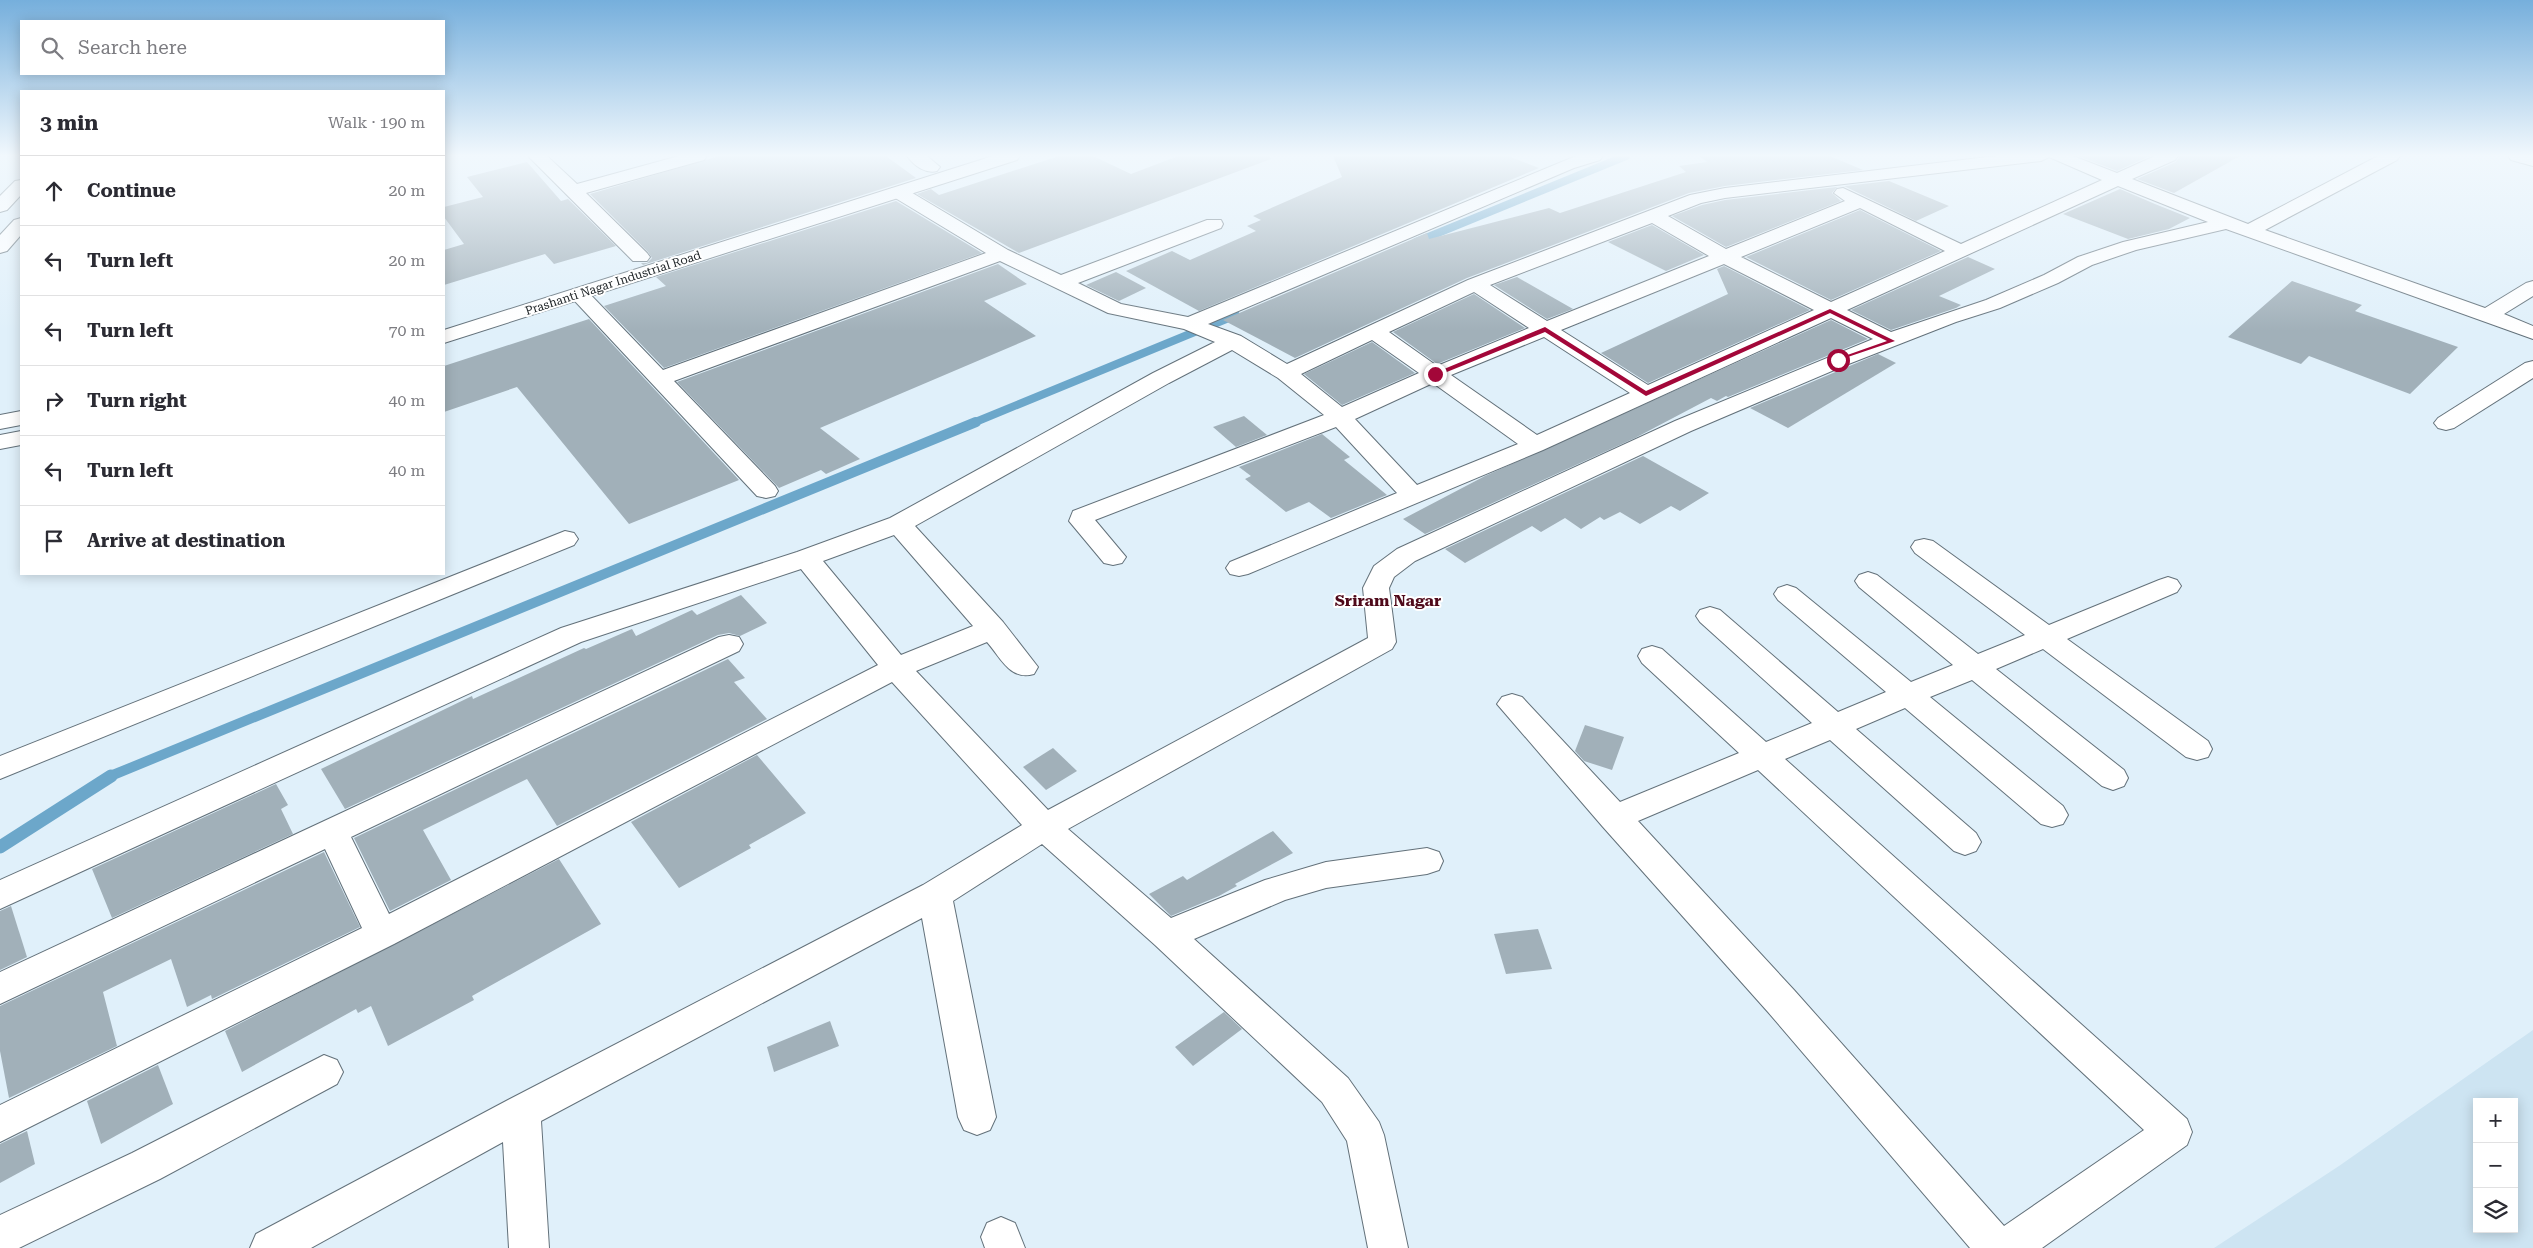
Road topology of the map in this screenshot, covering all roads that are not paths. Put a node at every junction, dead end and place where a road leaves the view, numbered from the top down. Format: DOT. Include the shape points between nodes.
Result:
graph roads {
  1 [pos="597,214"];
  2 [pos="768,214"];
  3 [pos="828,214"];
  4 [pos="935,214"];
  5 [pos="1451,214"];
  6 [pos="1828,214"];
  7 [pos="1884,214"];
  8 [pos="2042,214"];
  9 [pos="2205,214"];
  10 [pos="2265,214"];
  11 [pos="1652,215"];
  12 [pos="1214,224"];
  13 [pos="20,225"];
  14 [pos="2238,227"];
  15 [pos="0,247"];
  16 [pos="1960,252"];
  17 [pos="1001,254"];
  18 [pos="1724,256"];
  19 [pos="640,257"];
  20 [pos="1060,283"];
  21 [pos="1475,284"];
  22 [pos="2533,287"];
  23 [pos="579,294"];
  24 [pos="1830,311"];
  25 [pos="2486,315"];
  26 [pos="445,319"];
  27 [pos="1192,326"];
  28 [pos="1545,329"];
  29 [pos="1373,331"];
  30 [pos="2533,333"];
  31 [pos="445,336"];
  32 [pos="1892,341"];
  33 [pos="1233,342"];
  34 [pos="2533,368"];
  35 [pos="1286,373"];
  36 [pos="1435,374"];
  37 [pos="658,380"];
  38 [pos="1646,394"];
  39 [pos="1340,417"];
  40 [pos="20,418"];
  41 [pos="0,422"];
  42 [pos="2446,423"];
  43 [pos="20,438"];
  44 [pos="0,442"];
  45 [pos="1535,444"];
  46 [pos="766,491"];
  47 [pos="1412,495"];
  48 [pos="899,524"];
  49 [pos="565,539"];
  50 [pos="1924,547"];
  51 [pos="1112,557"];
  52 [pos="806,558"];
  53 [pos="1238,568"];
  54 [pos="1868,581"];
  55 [pos="2168,586"];
  56 [pos="1787,594"];
  57 [pos="1710,616"];
  58 [pos="992,629"];
  59 [pos="2046,637"];
  60 [pos="729,644"];
  61 [pos="1652,656"];
  62 [pos="1024,667"];
  63 [pos="1974,667"];
  64 [pos="896,668"];
  65 [pos="1908,694"];
  66 [pos="1512,704"];
  67 [pos="1834,726"];
  68 [pos="2197,749"];
  69 [pos="1762,756"];
  70 [pos="0,768"];
  71 [pos="2113,778"];
  72 [pos="2052,815"];
  73 [pos="1614,818"];
  74 [pos="1044,827"];
  75 [pos="333,832"];
  76 [pos="1965,842"];
  77 [pos="1427,861"];
  78 [pos="0,894"];
  79 [pos="935,895"];
  80 [pos="382,934"];
  81 [pos="1167,934"];
  82 [pos="0,989"];
  83 [pos="324,1072"];
  84 [pos="521,1112"];
  85 [pos="977,1117"];
  86 [pos="0,1124"];
  87 [pos="0,1236"];
  88 [pos="270,1248"];
  89 [pos="529,1248"];
  90 [pos="1388,1248"];
  91 [pos="1997,1248"];
  92 [pos="2007,1248"];
  1 -- 19 [label="street"];
  2 -- 19 [label="street, Prashanti Nagar Industrial Road"];
  3 -- 23 [label="street, Prashanti Nagar Industrial Road"];
  4 -- 17 [label="street"];
  5 -- 27 [label="street"];
  6 -- 18 [label="street"];
  7 -- 16 [label="street"];
  8 -- 16 [label="street"];
  9 -- 14 [label="street"];
  10 -- 14 [label="street"];
  11 -- 18 [label="street"];
  11 -- 21 [label="street"];
  12 -- 20 [label="street"];
  13 -- 15 [label="street"];
  14 -- 25 [label="street"];
  14 -- 32 [label="street" via="2130,246 2085,261 1993,304"];
  16 -- 24 [label="street"];
  17 -- 20 [label="street"];
  17 -- 37 [label="street"];
  18 -- 24 [label="street"];
  18 -- 28 [label="street"];
  19 -- 26 [label="street, Prashanti Nagar Industrial Road"];
  20 -- 27 [label="street" via="1115,309"];
  21 -- 28 [label="street"];
  21 -- 29 [label="street"];
  22 -- 25 [label="street"];
  23 -- 31 [label="street, Prashanti Nagar Industrial Road"];
  23 -- 37 [label="street"];
  24 -- 32 [label="street"];
  24 -- 38 [label="street"];
  25 -- 30 [label="street"];
  27 -- 33 [label="street"];
  28 -- 36 [label="street"];
  28 -- 38 [label="street"];
  29 -- 35 [label="street"];
  29 -- 36 [label="street"];
  32 -- 74 [label="street" via="1838,360 1683,426 1406,555 1383,572 1376,588 1382,642"];
  33 -- 35 [label="street"];
  33 -- 48 [label="street" via="1161,378"];
  34 -- 42 [label="street"];
  35 -- 39 [label="street"];
  36 -- 39 [label="street"];
  36 -- 45 [label="street"];
  37 -- 46 [label="street"];
  38 -- 45 [label="street"];
  39 -- 47 [label="street"];
  39 -- 51 [label="street" via="1082,516 1082,521"];
  40 -- 41 [label="street"];
  43 -- 44 [label="street"];
  45 -- 47 [label="street"];
  47 -- 53 [label="street"];
  48 -- 52 [label="street"];
  48 -- 58 [label="street"];
  49 -- 70 [label="street"];
  50 -- 59 [label="street"];
  52 -- 64 [label="street"];
  52 -- 78 [label="street" via="571,635"];
  54 -- 63 [label="street"];
  55 -- 59 [label="street"];
  56 -- 65 [label="street"];
  57 -- 67 [label="street"];
  58 -- 62 [label="street"];
  58 -- 64 [label="street"];
  59 -- 63 [label="street"];
  59 -- 68 [label="street"];
  60 -- 75 [label="street"];
  61 -- 69 [label="street"];
  63 -- 65 [label="street"];
  63 -- 71 [label="street"];
  64 -- 74 [label="street"];
  64 -- 80 [label="street"];
  65 -- 67 [label="street"];
  65 -- 72 [label="street"];
  66 -- 73 [label="street"];
  67 -- 69 [label="street"];
  67 -- 76 [label="street"];
  69 -- 73 [label="street"];
  69 -- 92 [label="street" via="2173,1132"];
  73 -- 91 [label="street" via="1781,1001"];
  74 -- 79 [label="street"];
  74 -- 81 [label="street"];
  75 -- 80 [label="street"];
  75 -- 82 [label="street"];
  77 -- 81 [label="street" via="1326,874 1277,889"];
  79 -- 84 [label="street"];
  79 -- 85 [label="street"];
  80 -- 86 [label="street"];
  81 -- 90 [label="street" via="1335,1090 1365,1135"];
  83 -- 87 [label="street" via="146,1166"];
  84 -- 88 [label="street"];
  84 -- 89 [label="street"];
}
